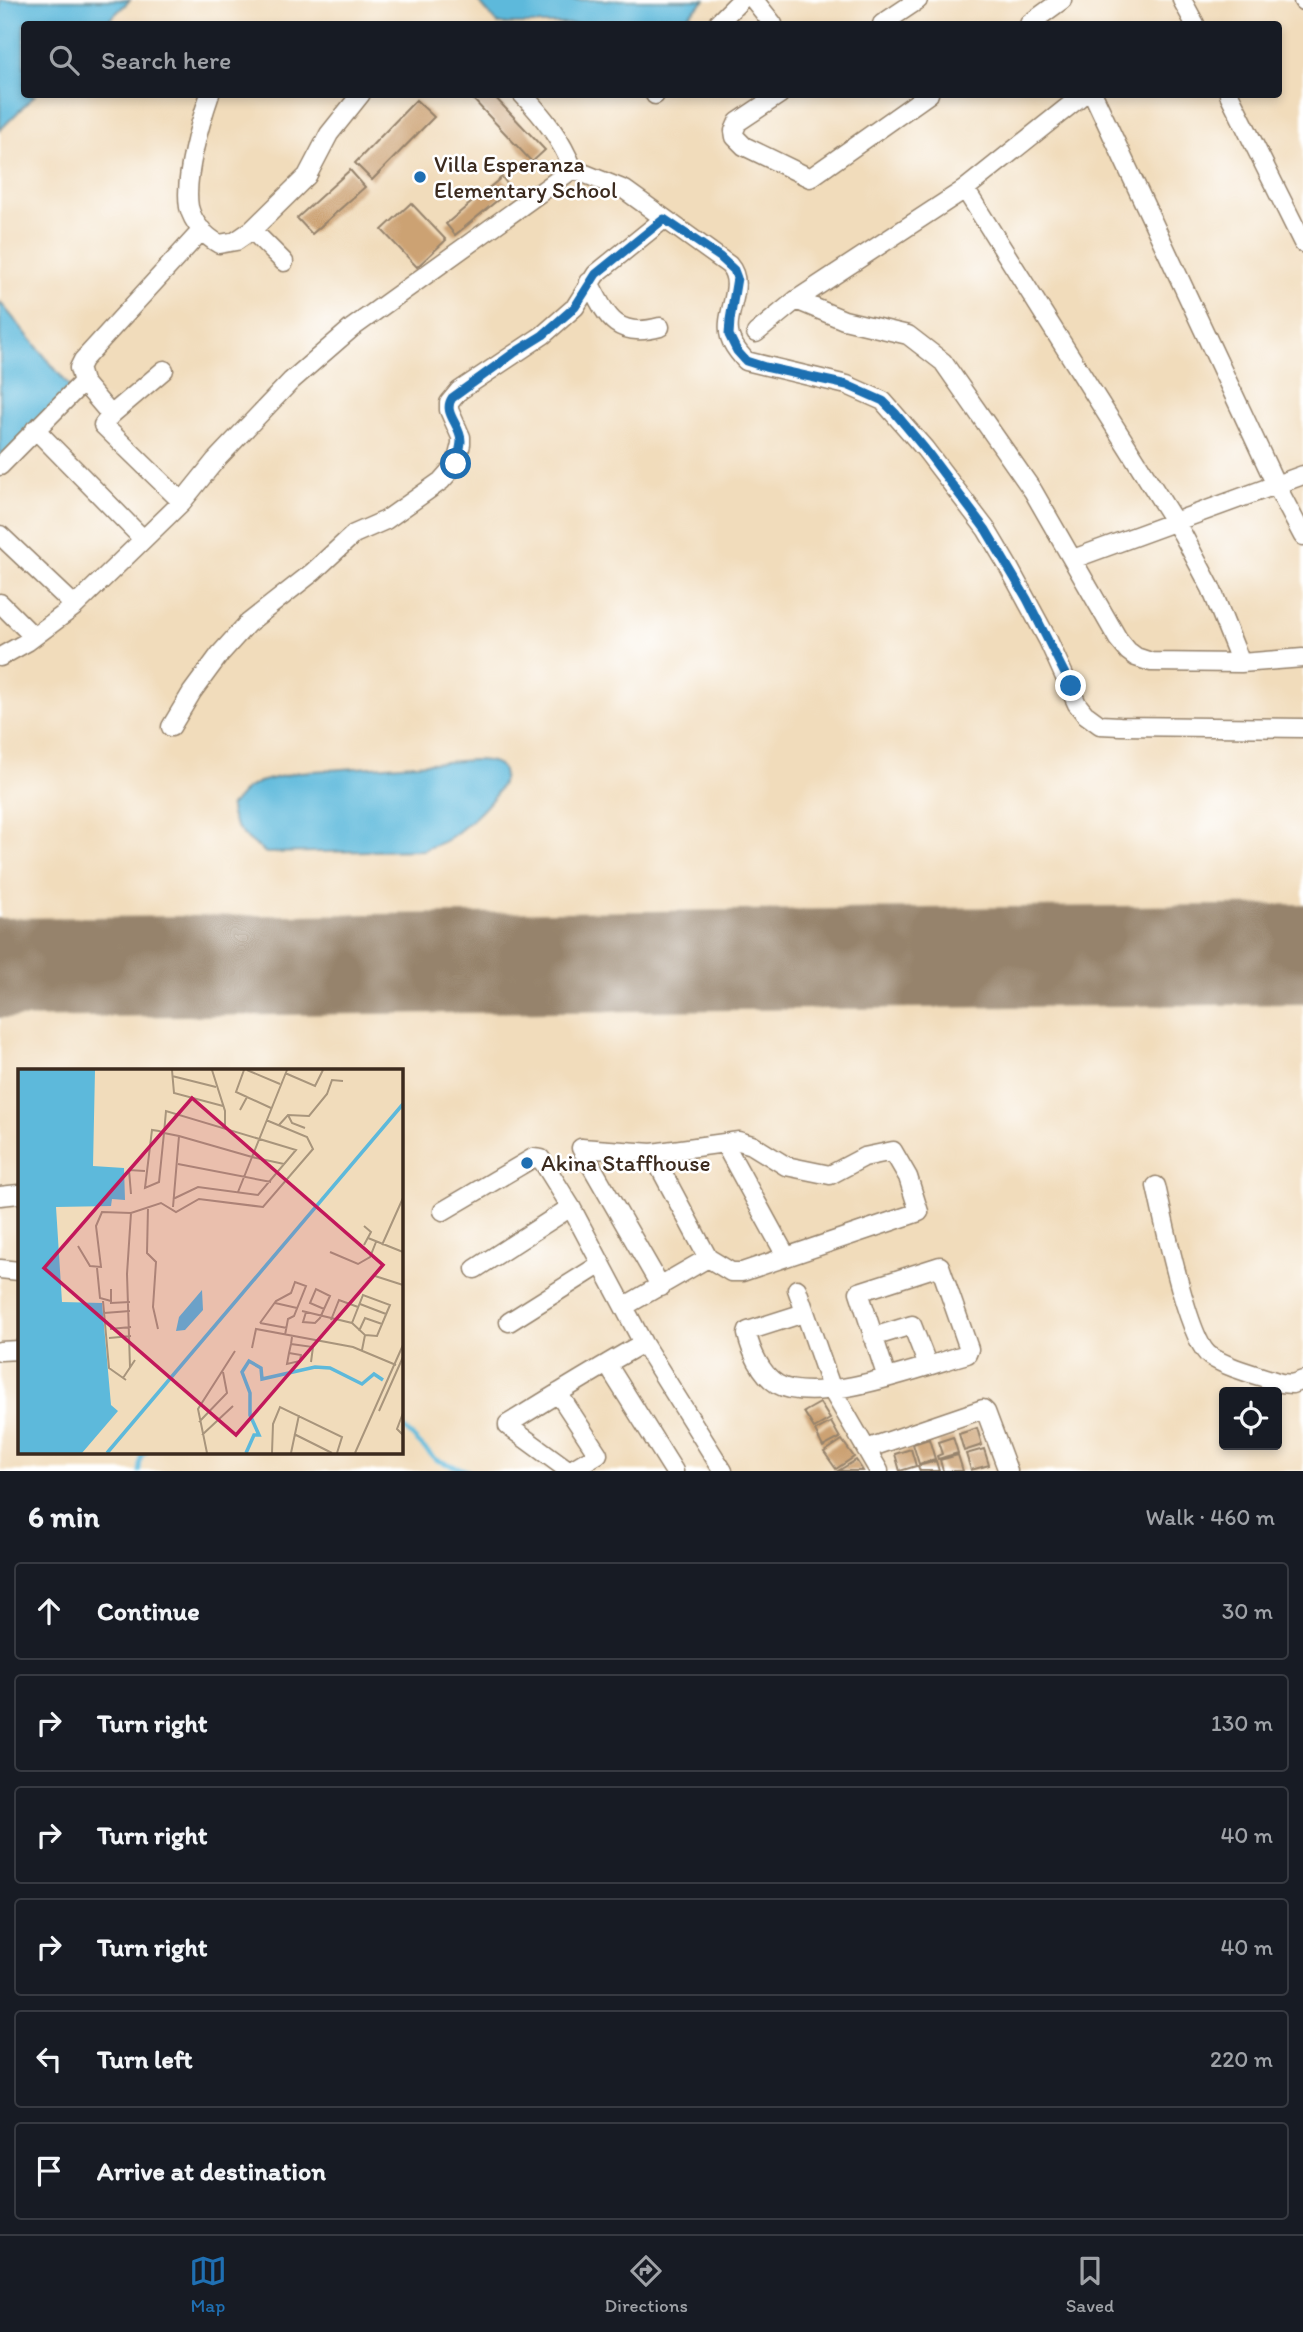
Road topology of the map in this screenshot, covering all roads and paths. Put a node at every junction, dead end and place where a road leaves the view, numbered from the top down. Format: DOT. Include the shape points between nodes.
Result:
graph roads {
  1 [pos="741,0"];
  2 [pos="754,0"];
  3 [pos="918,0"];
  4 [pos="1182,0"];
  5 [pos="1052,9"];
  6 [pos="720,21"];
  7 [pos="771,21"];
  8 [pos="886,21"];
  9 [pos="1033,21"];
  10 [pos="1193,21"];
  11 [pos="209,98"];
  12 [pos="359,98"];
  13 [pos="526,98"];
  14 [pos="774,98"];
  15 [pos="923,98"];
  16 [pos="1079,98"];
  17 [pos="1095,98"];
  18 [pos="1231,98"];
  19 [pos="573,169"];
  20 [pos="965,189"];
  21 [pos="664,219"];
  22 [pos="202,230"];
  23 [pos="253,230"];
  24 [pos="1303,243"];
  25 [pos="284,262"];
  26 [pos="589,282"];
  27 [pos="796,300"];
  28 [pos="660,327"];
  29 [pos="756,333"];
  30 [pos="164,370"];
  31 [pos="83,382"];
  32 [pos="111,415"];
  33 [pos="35,429"];
  34 [pos="0,466"];
  35 [pos="1303,475"];
  36 [pos="1276,485"];
  37 [pos="182,502"];
  38 [pos="1173,521"];
  39 [pos="0,535"];
  40 [pos="1303,536"];
  41 [pos="143,539"];
  42 [pos="1073,559"];
  43 [pos="0,603"];
  44 [pos="75,606"];
  45 [pos="34,637"];
  46 [pos="0,657"];
  47 [pos="1303,658"];
  48 [pos="1241,663"];
  49 [pos="170,727"];
  50 [pos="1303,727"];
  51 [pos="724,1143"];
  52 [pos="652,1153"];
  53 [pos="1156,1186"];
  54 [pos="18,1194"];
  55 [pos="0,1196"];
  56 [pos="571,1207"];
  57 [pos="443,1211"];
  58 [pos="786,1256"];
  59 [pos="708,1258"];
  60 [pos="601,1264"];
  61 [pos="0,1269"];
  62 [pos="475,1269"];
  63 [pos="18,1271"];
  64 [pos="661,1287"];
  65 [pos="797,1289"];
  66 [pos="625,1306"];
  67 [pos="804,1313"];
  68 [pos="509,1322"];
  69 [pos="873,1337"];
  70 [pos="643,1343"];
  71 [pos="18,1350"];
  72 [pos="0,1351"];
  73 [pos="607,1364"];
  74 [pos="928,1366"];
  75 [pos="887,1378"];
  76 [pos="1303,1380"];
  77 [pos="832,1390"];
  78 [pos="558,1393"];
  79 [pos="866,1449"];
  80 [pos="1007,1468"];
  81 [pos="674,1471"];
  82 [pos="723,1471"];
  83 [pos="878,1471"];
  84 [pos="987,1471"];
  1 -- 6 [label="street"];
  2 -- 7 [label="street"];
  3 -- 8 [label="street"];
  4 -- 10 [label="street"];
  5 -- 9 [label="street"];
  11 -- 22 [label="street" via="188,191 190,208"];
  12 -- 23 [label="street" via="329,134 307,176"];
  13 -- 19 [label="street" via="563,144"];
  14 -- 15 [label="street" via="738,122 735,137 744,146 810,178"];
  16 -- 20 [label="street"];
  17 -- 36 [label="street"];
  18 -- 24 [label="street"];
  19 -- 21 [label="street" via="625,190"];
  19 -- 37 [label="street" via="352,328 291,381"];
  20 -- 27 [label="street"];
  20 -- 38 [label="street"];
  21 -- 26 [label="street"];
  21 -- 50 [label="street" via="734,270 737,278 729,335 746,361 847,385 883,401 925,449 986,530 1054,652 1077,704 1092,720 1120,726"];
  22 -- 23 [label="street" via="219,244 236,242"];
  22 -- 31 [label="street" via="83,360 79,368"];
  23 -- 25 [label="street"];
  26 -- 28 [label="street" via="620,327"];
  26 -- 49 [label="street" via="575,307 543,335 452,398 449,410 461,444 456,464 441,481 386,520 354,534 247,624 220,654"];
  27 -- 29 [label="street"];
  27 -- 42 [label="street" via="844,320 908,335 943,362 1033,491"];
  30 -- 32 [label="street"];
  31 -- 32 [label="street"];
  31 -- 33 [label="street"];
  32 -- 37 [label="street" via="103,425"];
  33 -- 34 [label="street"];
  33 -- 41 [label="street"];
  35 -- 36 [label="street"];
  36 -- 38 [label="street"];
  36 -- 40 [label="street"];
  37 -- 41 [label="street"];
  38 -- 42 [label="street"];
  38 -- 48 [label="street" via="1211,588"];
  39 -- 44 [label="street"];
  41 -- 44 [label="street"];
  42 -- 48 [label="street" via="1118,639 1136,657 1151,662"];
  43 -- 45 [label="street"];
  44 -- 45 [label="street"];
  45 -- 46 [label="street"];
  47 -- 48 [label="street"];
  51 -- 52 [label="street"];
  51 -- 58 [label="street"];
  51 -- 58 [label="street" via="745,1142 786,1166 830,1175 864,1157 893,1151 903,1166 919,1212"];
  52 -- 59 [label="street"];
  52 -- 64 [label="street" via="582,1148"];
  53 -- 76 [label="street" via="1187,1309 1205,1352 1281,1383"];
  54 -- 55 [label="street"];
  56 -- 57 [label="street" via="536,1157"];
  56 -- 60 [label="street"];
  56 -- 62 [label="street"];
  58 -- 59 [label="street" via="731,1272"];
  59 -- 64 [label="street"];
  60 -- 66 [label="street"];
  60 -- 68 [label="street"];
  61 -- 63 [label="street"];
  64 -- 66 [label="street"];
  65 -- 67 [label="street"];
  66 -- 70 [label="street"];
  67 -- 77 [label="street"];
  67 -- 77 [label="street" via="748,1331 749,1345 776,1384"];
  69 -- 74 [label="street" via="912,1325"];
  69 -- 74 [label="street" via="860,1290 940,1266 969,1352"];
  69 -- 75 [label="street"];
  70 -- 73 [label="street"];
  70 -- 82 [label="street"];
  71 -- 72 [label="street"];
  73 -- 78 [label="street"];
  73 -- 81 [label="street"];
  74 -- 75 [label="street"];
  75 -- 77 [label="street"];
  77 -- 79 [label="street"];
  78 -- 78 [label="street" via="508,1426 571,1470 598,1454"];
  79 -- 80 [label="street" via="983,1409"];
  79 -- 83 [label="street"];
  80 -- 84 [label="street"];
}
